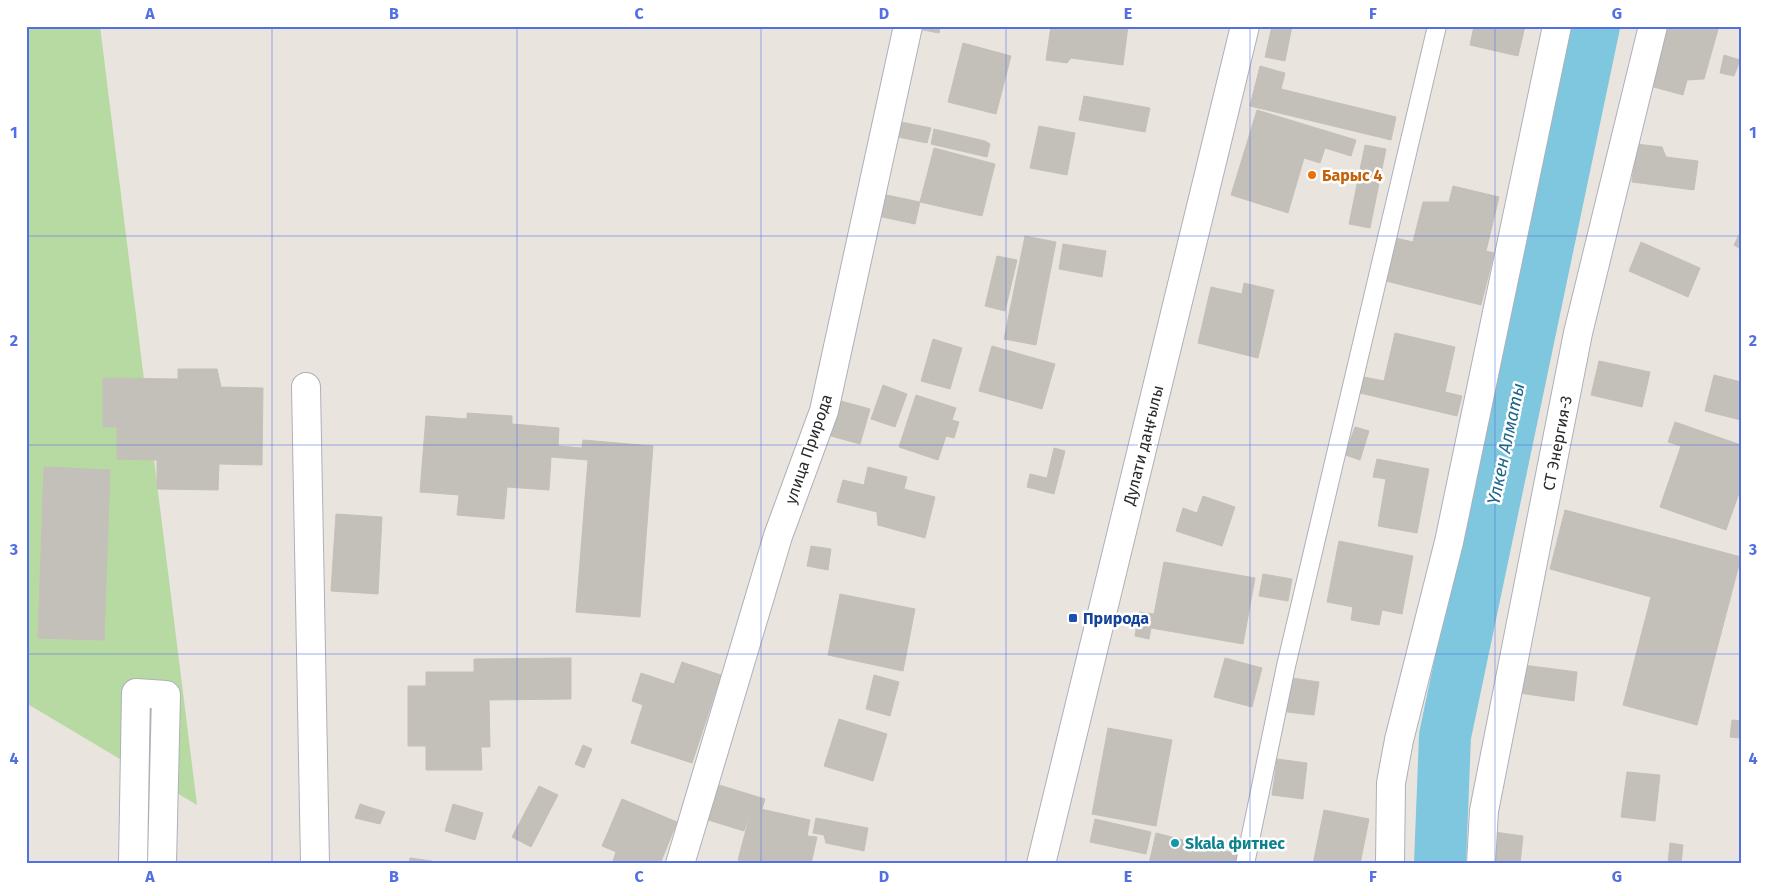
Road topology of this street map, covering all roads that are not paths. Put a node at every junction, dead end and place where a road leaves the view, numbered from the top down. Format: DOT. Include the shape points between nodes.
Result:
graph roads {
  1 [pos="908,26"];
  2 [pos="1245,26"];
  3 [pos="1437,26"];
  4 [pos="1557,26"];
  5 [pos="1653,26"];
  6 [pos="306,387"];
  7 [pos="133,864"];
  8 [pos="162,864"];
  9 [pos="315,864"];
  10 [pos="680,864"];
  11 [pos="1041,864"];
  12 [pos="1245,864"];
  13 [pos="1390,864"];
  14 [pos="1481,864"];
  1 -- 10 [label="street, улица Природа" via="824,411 778,536"];
  2 -- 11 [label="street, Дулати даңғылы"];
  3 -- 12 [label="lane" via="1286,666"];
  4 -- 13 [label="street" via="1449,542 1399,740 1391,783"];
  5 -- 14 [label="street, СТ Энергия-3" via="1578,333 1484,811"];
  6 -- 9 [label="street"];
  7 -- 8 [label="street" via="136,693 166,695"];
}
